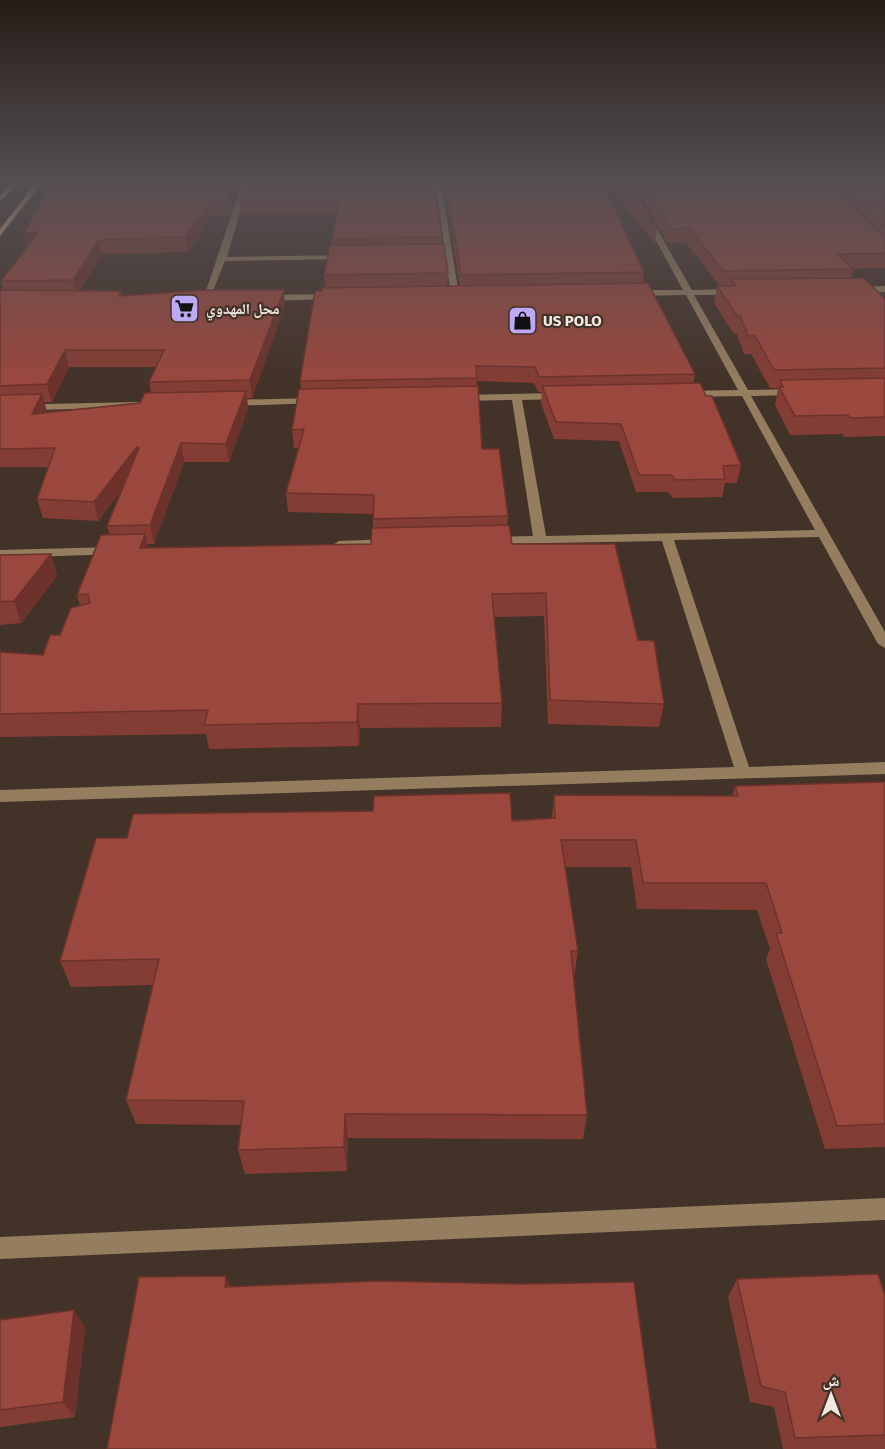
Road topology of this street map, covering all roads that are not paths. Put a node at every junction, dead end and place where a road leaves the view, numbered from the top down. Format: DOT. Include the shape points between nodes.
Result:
graph roads {
  1 [pos="225,248"];
  2 [pos="447,248"];
  3 [pos="663,248"];
  4 [pos="436,256"];
  5 [pos="448,256"];
  6 [pos="353,257"];
  7 [pos="222,259"];
  8 [pos="885,289"];
  9 [pos="850,290"];
  10 [pos="688,292"];
  11 [pos="746,292"];
  12 [pos="618,294"];
  13 [pos="443,296"];
  14 [pos="455,296"];
  15 [pos="466,296"];
  16 [pos="348,297"];
  17 [pos="195,298"];
  18 [pos="206,298"];
  19 [pos="218,298"];
  20 [pos="253,298"];
  21 [pos="814,392"];
  22 [pos="743,393"];
  23 [pos="672,394"];
  24 [pos="516,396"];
  25 [pos="576,396"];
  26 [pos="446,398"];
  27 [pos="328,401"];
  28 [pos="211,403"];
  29 [pos="152,404"];
  30 [pos="0,408"];
  31 [pos="825,533"];
  32 [pos="667,537"];
  33 [pos="540,539"];
  34 [pos="482,541"];
  35 [pos="399,543"];
  36 [pos="329,545"];
  37 [pos="129,550"];
  38 [pos="0,554"];
  39 [pos="885,644"];
  40 [pos="885,768"];
  41 [pos="743,771"];
  42 [pos="0,796"];
  43 [pos="885,1209"];
  44 [pos="0,1248"];
  1 -- 7 [label="street"];
  2 -- 5 [label="street"];
  3 -- 10 [label="street"];
  4 -- 5 [label="street"];
  5 -- 14 [label="street"];
  6 -- 7 [label="street"];
  7 -- 18 [label="street"];
  8 -- 9 [label="street"];
  10 -- 11 [label="street"];
  10 -- 12 [label="street"];
  10 -- 22 [label="street"];
  13 -- 14 [label="street"];
  14 -- 15 [label="street"];
  16 -- 20 [label="street"];
  17 -- 18 [label="street"];
  18 -- 19 [label="street"];
  21 -- 22 [label="street"];
  22 -- 23 [label="street"];
  22 -- 31 [label="street"];
  24 -- 25 [label="street"];
  24 -- 26 [label="street"];
  24 -- 33 [label="street"];
  27 -- 28 [label="street"];
  29 -- 30 [label="street"];
  31 -- 32 [label="street"];
  31 -- 39 [label="street"];
  32 -- 33 [label="street"];
  32 -- 41 [label="street"];
  33 -- 34 [label="street"];
  35 -- 36 [label="street"];
  37 -- 38 [label="street"];
  40 -- 41 [label="street"];
  41 -- 42 [label="street"];
  43 -- 44 [label="street"];
}
